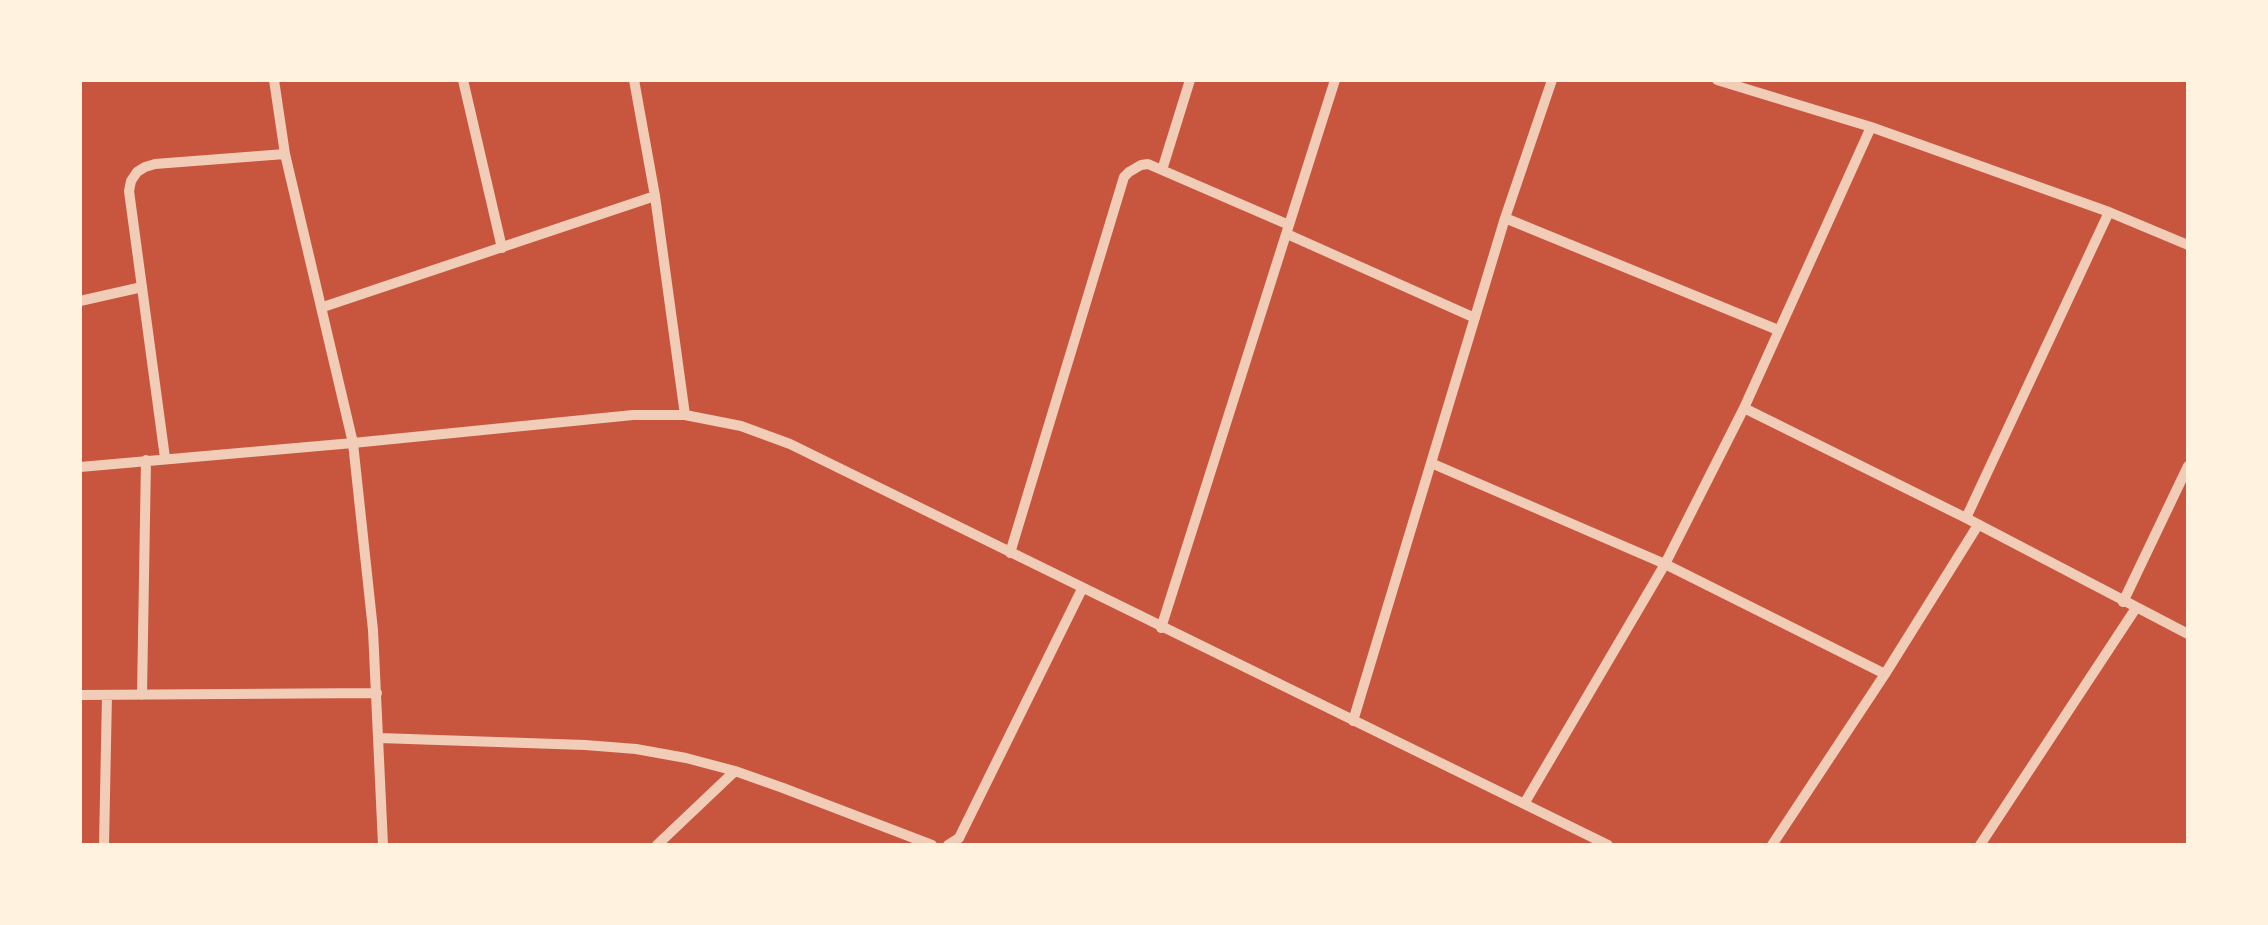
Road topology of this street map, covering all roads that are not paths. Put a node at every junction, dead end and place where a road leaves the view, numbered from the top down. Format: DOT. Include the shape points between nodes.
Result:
graph roads {
  1 [pos="274,80"];
  2 [pos="463,80"];
  3 [pos="634,80"];
  4 [pos="1190,80"];
  5 [pos="1335,80"];
  6 [pos="1552,80"];
  7 [pos="1718,80"];
  8 [pos="1871,127"];
  9 [pos="285,154"];
  10 [pos="1162,170"];
  11 [pos="655,196"];
  12 [pos="2109,212"];
  13 [pos="1505,218"];
  14 [pos="1288,230"];
  15 [pos="2188,245"];
  16 [pos="502,248"];
  17 [pos="142,287"];
  18 [pos="80,302"];
  19 [pos="323,308"];
  20 [pos="1475,318"];
  21 [pos="1778,330"];
  22 [pos="1744,408"];
  23 [pos="685,416"];
  24 [pos="353,443"];
  25 [pos="166,458"];
  26 [pos="146,460"];
  27 [pos="1430,463"];
  28 [pos="2188,466"];
  29 [pos="80,467"];
  30 [pos="1966,518"];
  31 [pos="1978,525"];
  32 [pos="1010,552"];
  33 [pos="1665,564"];
  34 [pos="1082,589"];
  35 [pos="2123,602"];
  36 [pos="2136,608"];
  37 [pos="1161,628"];
  38 [pos="2188,634"];
  39 [pos="1885,674"];
  40 [pos="378,692"];
  41 [pos="107,695"];
  42 [pos="142,695"];
  43 [pos="80,696"];
  44 [pos="1353,721"];
  45 [pos="379,738"];
  46 [pos="735,771"];
  47 [pos="1524,804"];
  48 [pos="104,845"];
  49 [pos="384,845"];
  50 [pos="657,845"];
  51 [pos="932,845"];
  52 [pos="948,845"];
  53 [pos="1608,845"];
  54 [pos="1772,845"];
  55 [pos="1980,845"];
  1 -- 9 [label="street"];
  2 -- 16 [label="street"];
  3 -- 11 [label="street"];
  4 -- 10 [label="street"];
  5 -- 14 [label="street"];
  6 -- 13 [label="street"];
  7 -- 8 [label="street"];
  8 -- 12 [label="street"];
  8 -- 21 [label="street"];
  9 -- 17 [label="street" via="156,164 137,172 128,191"];
  9 -- 19 [label="street"];
  10 -- 14 [label="street"];
  10 -- 32 [label="street" via="1141,165 1124,177"];
  11 -- 16 [label="street"];
  11 -- 23 [label="street"];
  12 -- 15 [label="street"];
  12 -- 30 [label="street"];
  13 -- 20 [label="street"];
  13 -- 21 [label="street"];
  14 -- 20 [label="street"];
  14 -- 37 [label="street"];
  16 -- 19 [label="street"];
  17 -- 18 [label="street"];
  17 -- 25 [label="street"];
  19 -- 24 [label="street"];
  20 -- 27 [label="street"];
  21 -- 22 [label="street"];
  22 -- 30 [label="street"];
  22 -- 33 [label="street"];
  23 -- 24 [label="street" via="633,415"];
  23 -- 32 [label="street" via="790,444"];
  24 -- 25 [label="street"];
  24 -- 40 [label="street"];
  25 -- 26 [label="street"];
  26 -- 29 [label="street"];
  26 -- 42 [label="street"];
  27 -- 33 [label="street"];
  27 -- 44 [label="street"];
  28 -- 35 [label="street"];
  30 -- 31 [label="street"];
  31 -- 35 [label="street"];
  31 -- 39 [label="street"];
  32 -- 34 [label="street"];
  33 -- 39 [label="street"];
  33 -- 47 [label="street"];
  34 -- 37 [label="street"];
  34 -- 52 [label="street" via="959,838"];
  35 -- 36 [label="street"];
  36 -- 38 [label="street"];
  36 -- 55 [label="street"];
  37 -- 44 [label="street"];
  39 -- 54 [label="street"];
  40 -- 42 [label="street"];
  40 -- 45 [label="street"];
  41 -- 42 [label="street"];
  41 -- 43 [label="street"];
  41 -- 48 [label="street"];
  44 -- 47 [label="street"];
  45 -- 46 [label="street" via="636,749"];
  45 -- 49 [label="street"];
  46 -- 50 [label="street"];
  46 -- 51 [label="street"];
  47 -- 53 [label="street"];
}
